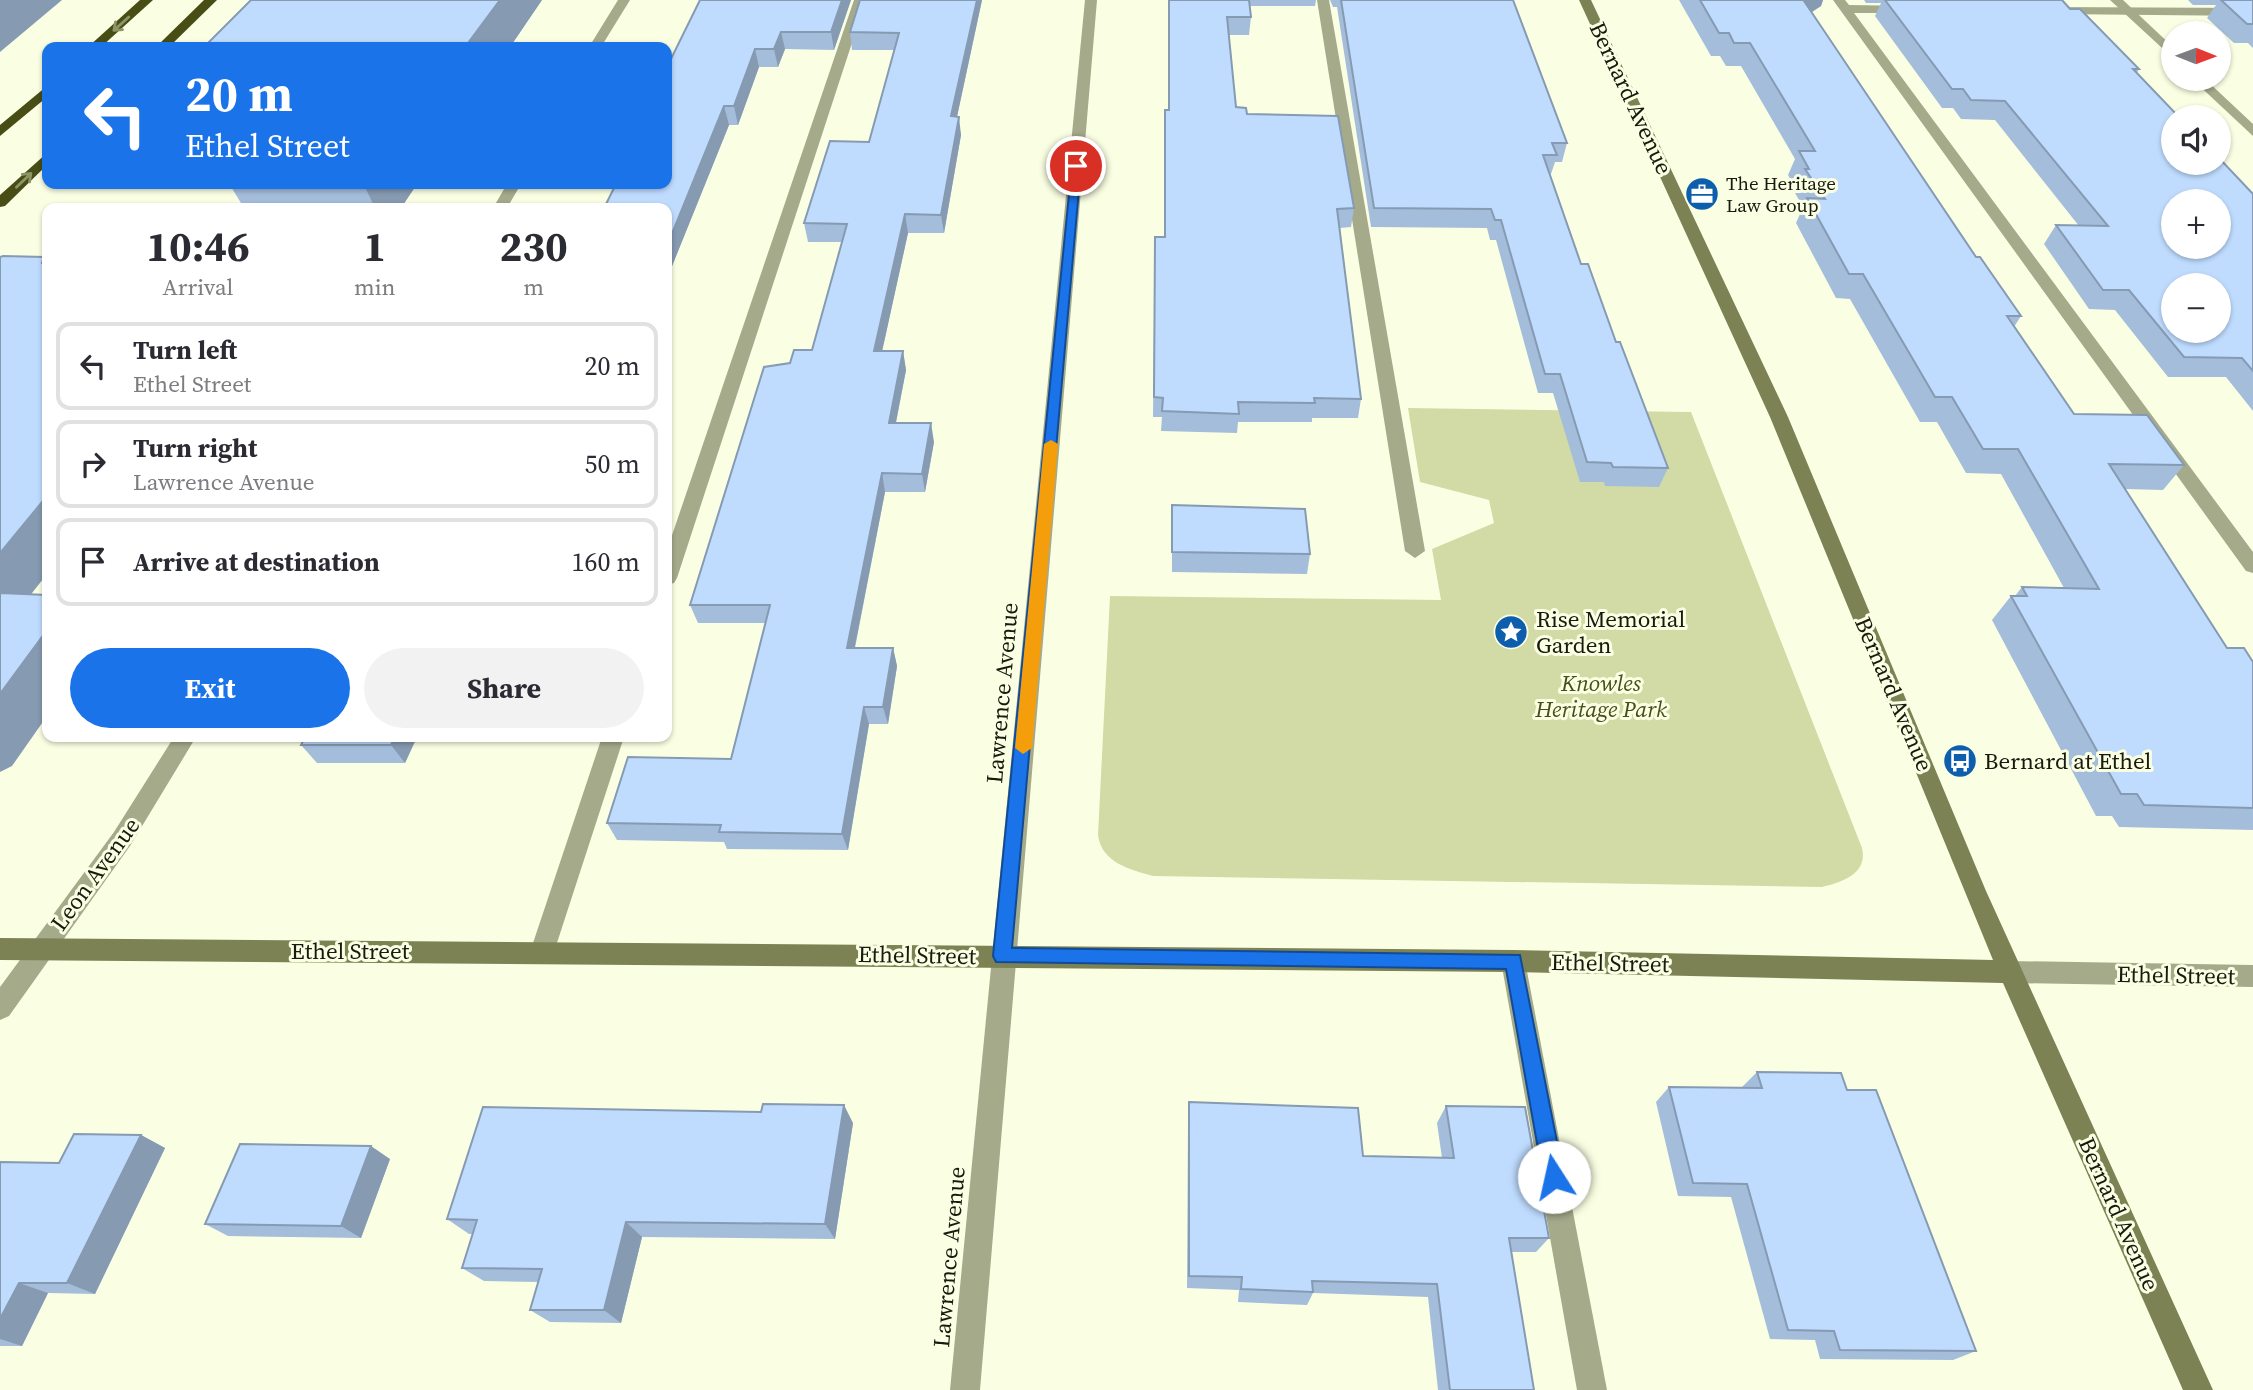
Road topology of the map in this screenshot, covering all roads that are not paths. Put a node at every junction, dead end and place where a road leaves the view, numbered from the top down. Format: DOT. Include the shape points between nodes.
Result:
graph roads {
  1 [pos="147,0"];
  2 [pos="211,0"];
  3 [pos="624,0"];
  4 [pos="860,0"];
  5 [pos="1091,0"];
  6 [pos="1323,0"];
  7 [pos="1586,0"];
  8 [pos="2116,0"];
  9 [pos="1842,4"];
  10 [pos="1926,9"];
  11 [pos="2034,10"];
  12 [pos="2127,11"];
  13 [pos="2253,12"];
  14 [pos="100,42"];
  15 [pos="167,42"];
  16 [pos="599,42"];
  17 [pos="2161,43"];
  18 [pos="2210,91"];
  19 [pos="42,94"];
  20 [pos="0,132"];
  21 [pos="2253,132"];
  22 [pos="42,162"];
  23 [pos="0,203"];
  24 [pos="1415,551"];
  25 [pos="672,563"];
  26 [pos="2253,566"];
  27 [pos="182,742"];
  28 [pos="611,742"];
  29 [pos="0,949"];
  30 [pos="39,950"];
  31 [pos="542,952"];
  32 [pos="1002,956"];
  33 [pos="1513,961"];
  34 [pos="2010,972"];
  35 [pos="2253,976"];
  36 [pos="0,1008"];
  37 [pos="965,1390"];
  38 [pos="1592,1390"];
  39 [pos="2198,1390"];
  1 -- 14 [label="highway, one-way"];
  2 -- 15 [label="highway"];
  3 -- 16 [label="street"];
  4 -- 25 [label="street"];
  5 -- 32 [label="street, Lawrence Avenue"];
  6 -- 24 [label="street"];
  7 -- 34 [label="street, Bernard Avenue" via="1779,416"];
  8 -- 12 [label="street"];
  9 -- 10 [label="street"];
  9 -- 26 [label="street"];
  11 -- 12 [label="street"];
  12 -- 13 [label="street"];
  12 -- 17 [label="street"];
  18 -- 21 [label="street"];
  19 -- 20 [label="highway"];
  23 -- 22 [label="highway, one-way"];
  27 -- 30 [label="street, Leon Avenue" via="122,839"];
  28 -- 31 [label="street"];
  29 -- 30 [label="street, Ethel Street"];
  30 -- 31 [label="street, Ethel Street"];
  30 -- 36 [label="street, Leon Avenue"];
  31 -- 32 [label="street, Ethel Street"];
  32 -- 33 [label="street, Ethel Street"];
  32 -- 37 [label="street, Lawrence Avenue"];
  33 -- 34 [label="street, Ethel Street"];
  33 -- 38 [label="street"];
  34 -- 35 [label="street, Ethel Street"];
  34 -- 39 [label="street, Bernard Avenue"];
}
